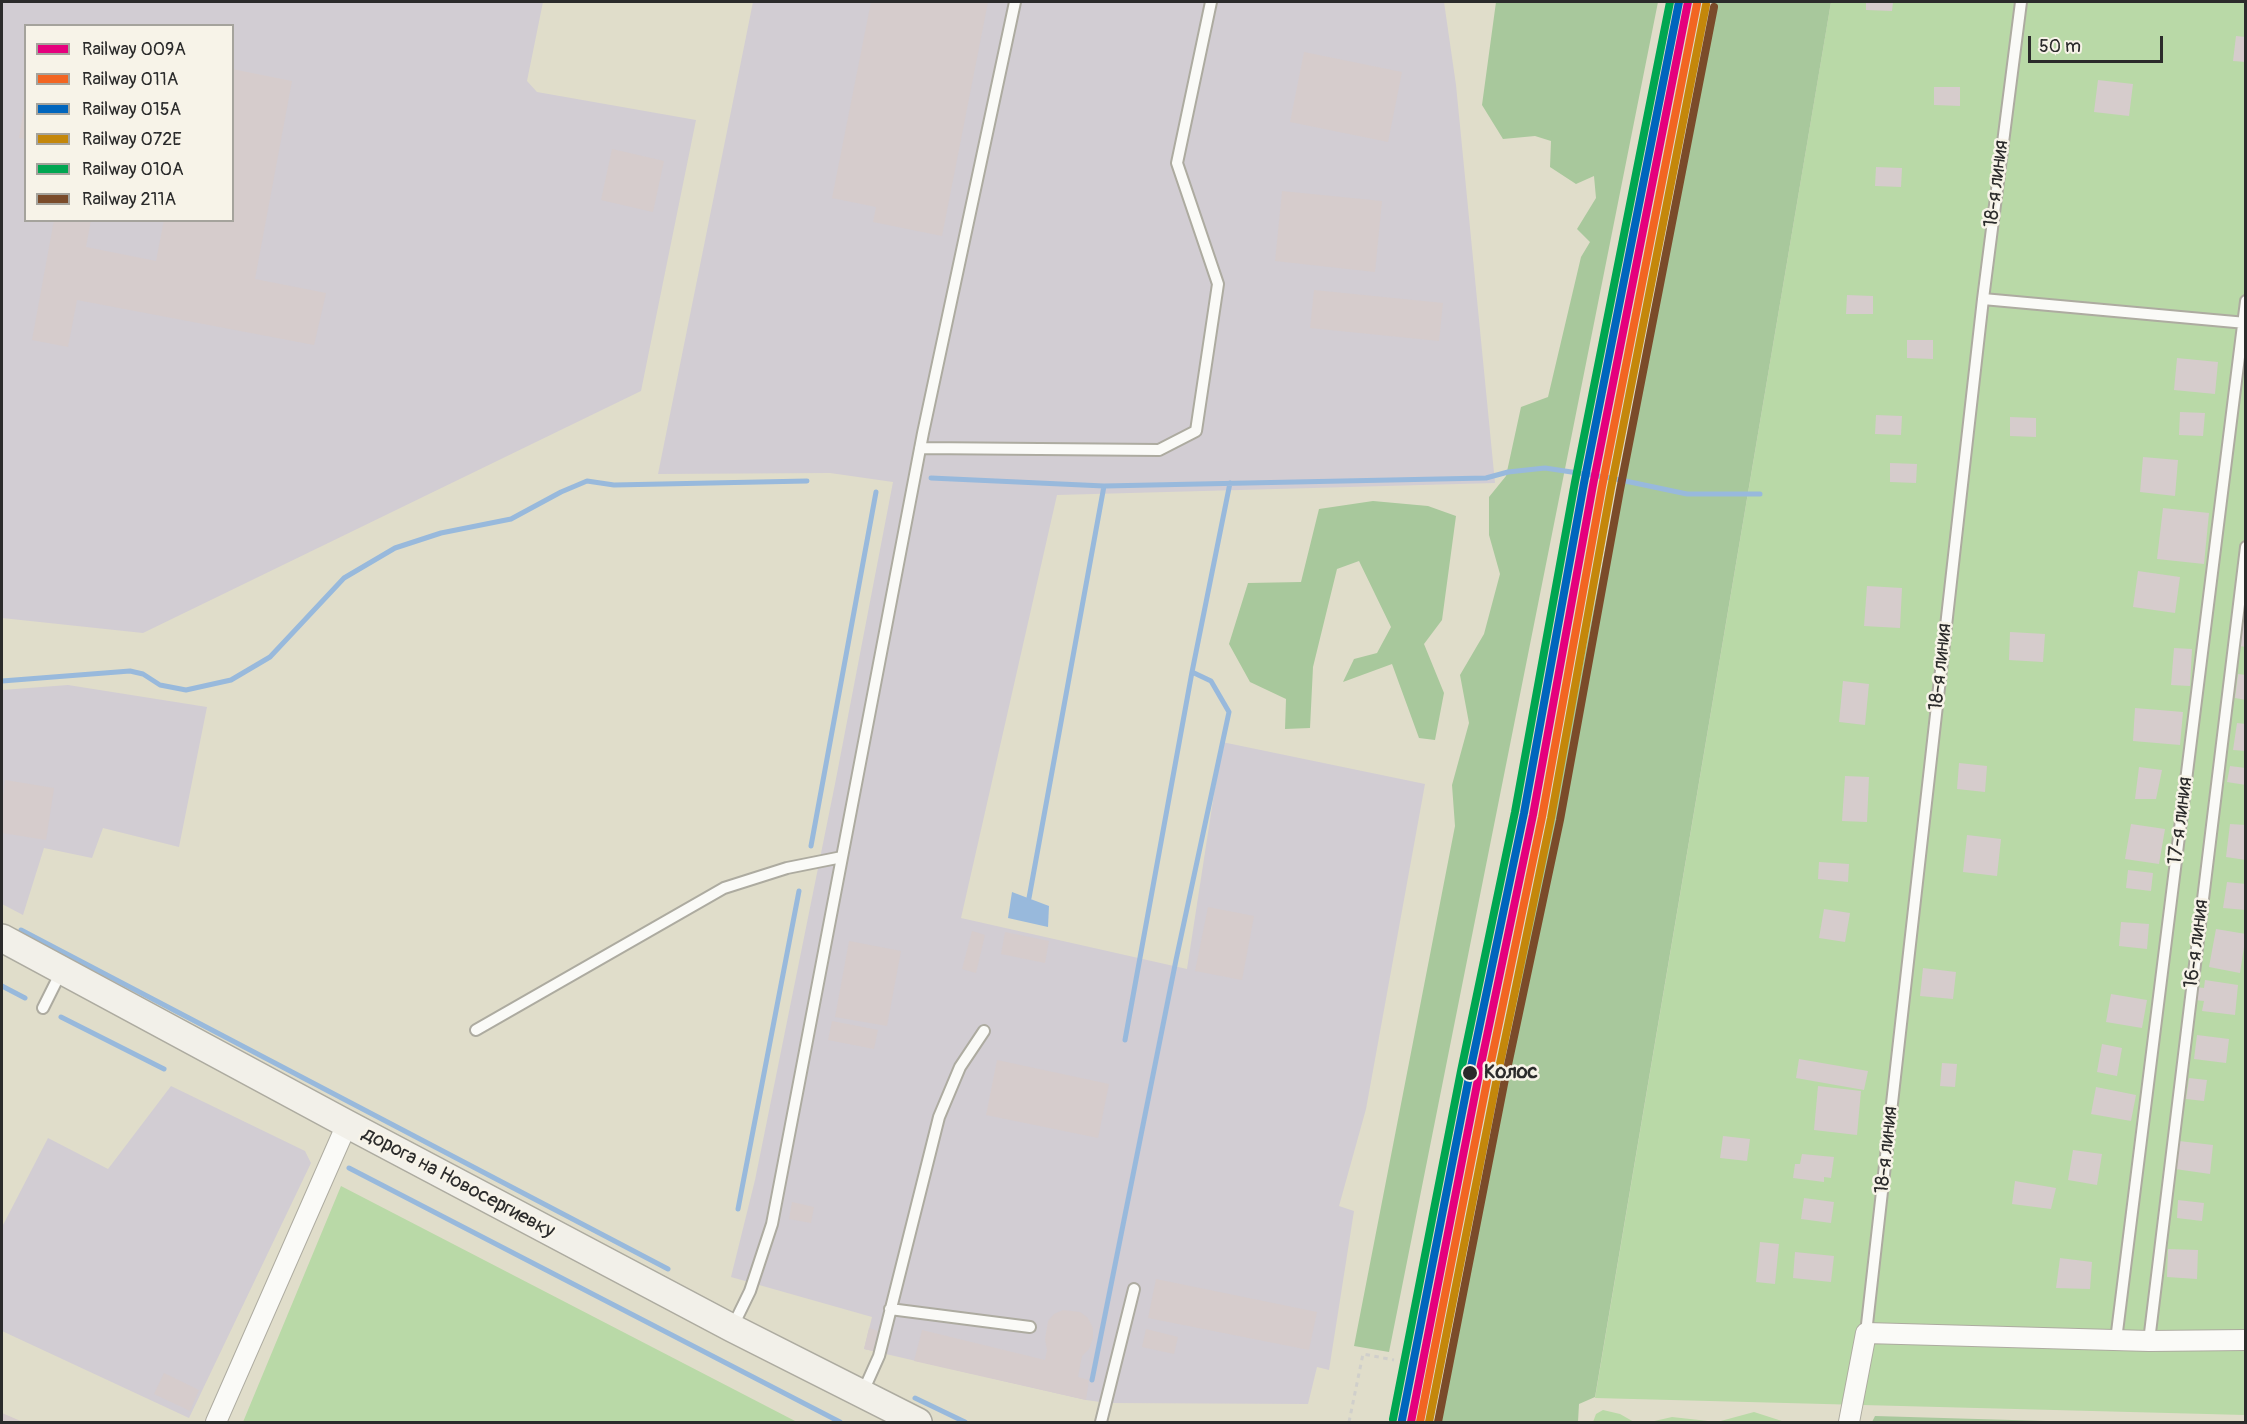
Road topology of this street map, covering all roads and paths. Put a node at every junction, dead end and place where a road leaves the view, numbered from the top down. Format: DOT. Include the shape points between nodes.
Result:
graph roads {
  1 [pos="1015,2"];
  2 [pos="1211,2"];
  3 [pos="2021,2"];
  4 [pos="1983,299"];
  5 [pos="2246,301"];
  6 [pos="2244,323"];
  7 [pos="920,448"];
  8 [pos="2246,547"];
  9 [pos="842,856"];
  10 [pos="2,938"];
  11 [pos="62,970"];
  12 [pos="44,1008"];
  13 [pos="476,1030"];
  14 [pos="984,1032"];
  15 [pos="347,1124"];
  16 [pos="1134,1289"];
  17 [pos="890,1309"];
  18 [pos="1030,1327"];
  19 [pos="732,1328"];
  20 [pos="1866,1333"];
  21 [pos="2116,1340"];
  22 [pos="2246,1340"];
  23 [pos="2149,1341"];
  24 [pos="1394,1360"];
  25 [pos="862,1394"];
  26 [pos="1426,1399"];
  27 [pos="216,1422"];
  28 [pos="918,1422"];
  29 [pos="1101,1422"];
  30 [pos="1349,1422"];
  31 [pos="1422,1422"];
  32 [pos="1849,1422"];
  1 -- 7 [label="lane"];
  2 -- 7 [label="lane" via="1177,163 1218,284 1196,431 1159,450"];
  3 -- 4 [label="lane, 18-я линия"];
  4 -- 6 [label="lane"];
  4 -- 20 [label="lane, 18-я линия"];
  5 -- 6 [label="lane, 17-я линия"];
  6 -- 21 [label="lane, 17-я линия"];
  7 -- 9 [label="lane"];
  8 -- 23 [label="lane, 16-я линия"];
  9 -- 13 [label="lane" via="724,888"];
  9 -- 19 [label="lane" via="772,1224 750,1291"];
  10 -- 11 [label="street, дорога на Новосергиевку"];
  11 -- 12 [label="lane"];
  11 -- 15 [label="street, дорога на Новосергиевку"];
  14 -- 17 [label="lane" via="960,1067 939,1117"];
  15 -- 19 [label="street, дорога на Новосергиевку"];
  15 -- 27 [label="street"];
  16 -- 29 [label="lane"];
  17 -- 18 [label="lane"];
  17 -- 25 [label="lane" via="879,1356"];
  19 -- 25 [label="street, дорога на Новосергиевку"];
  20 -- 21 [label="street"];
  20 -- 32 [label="street"];
  21 -- 23 [label="street"];
  22 -- 23 [label="street"];
  24 -- 30 [label="path" via="1363,1354"];
  25 -- 28 [label="street, дорога на Новосергиевку"];
  26 -- 31 [label="path"];
}
